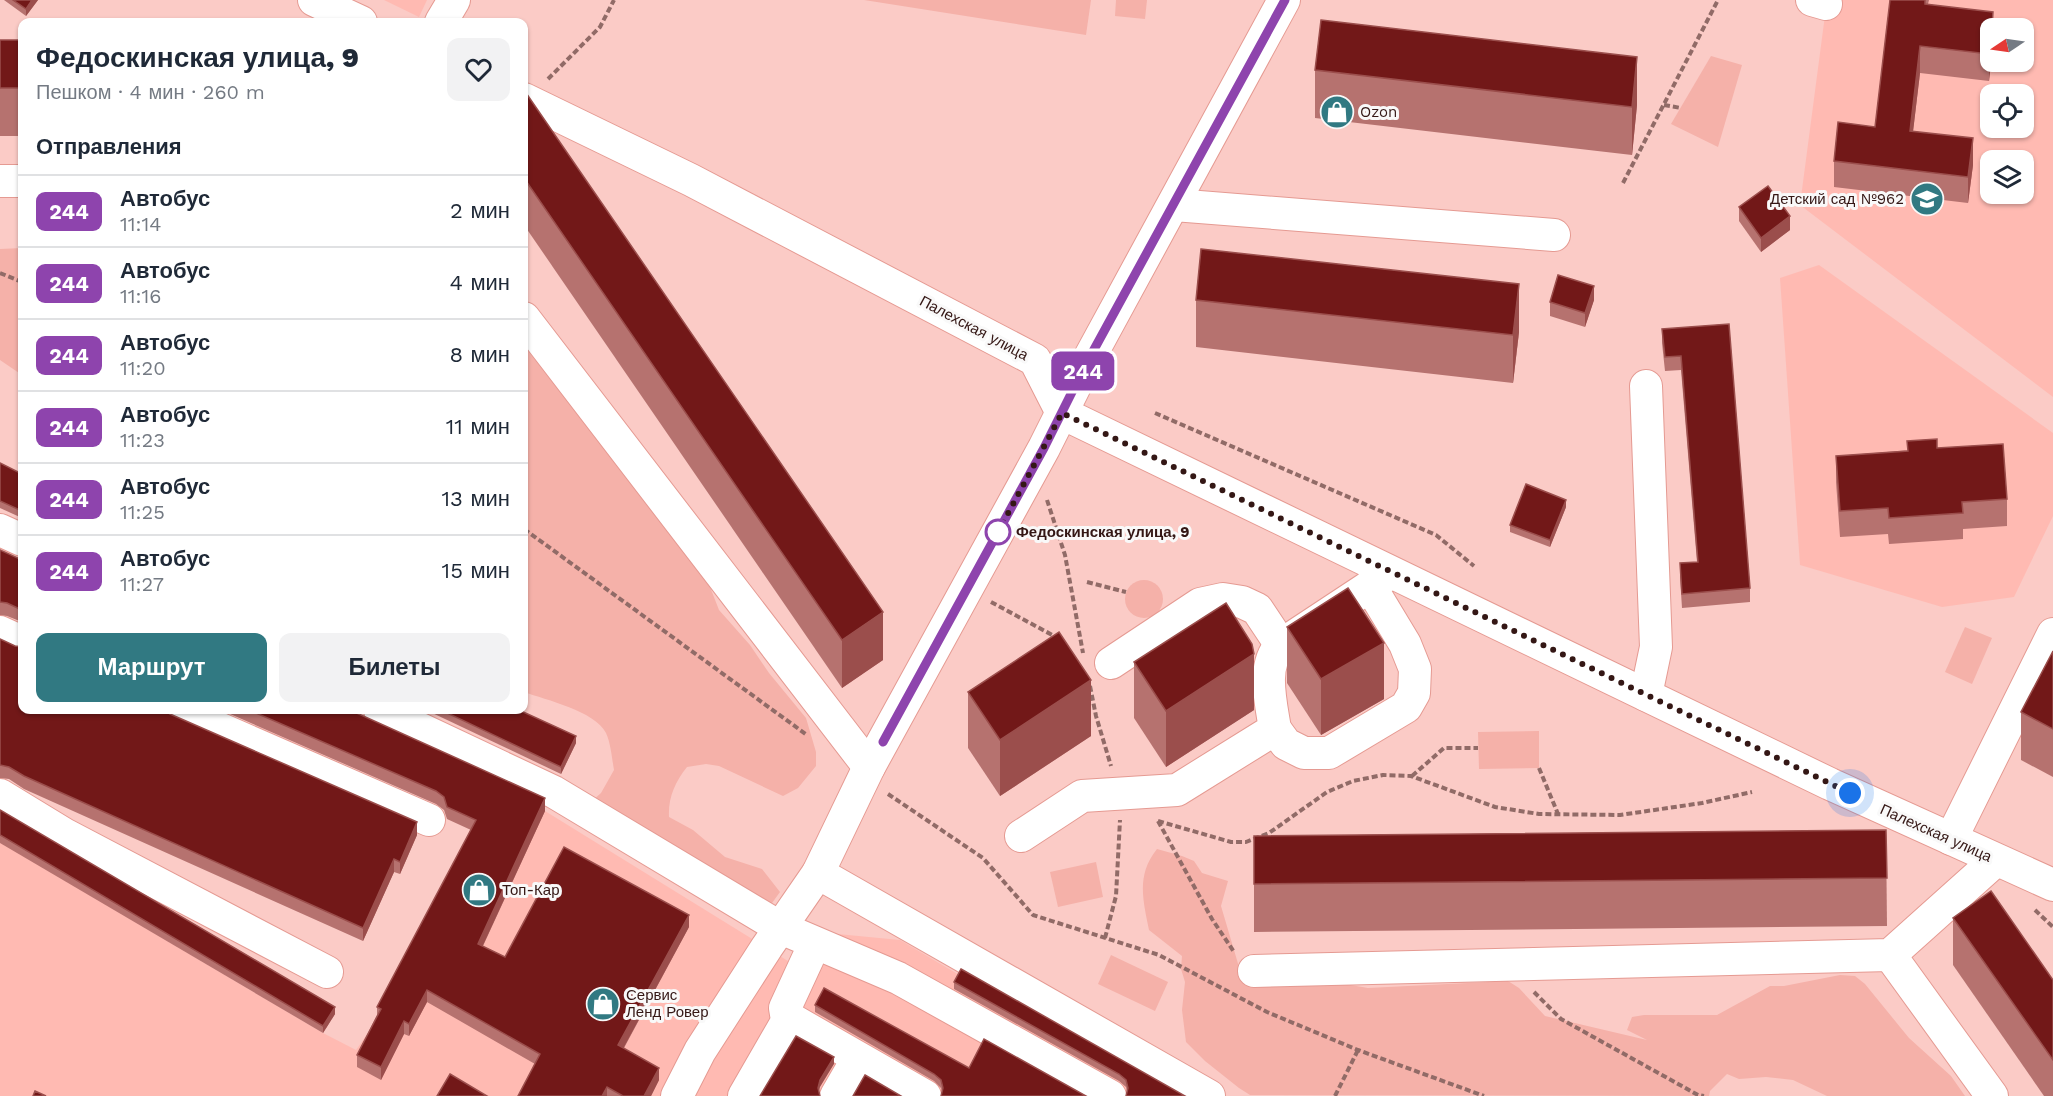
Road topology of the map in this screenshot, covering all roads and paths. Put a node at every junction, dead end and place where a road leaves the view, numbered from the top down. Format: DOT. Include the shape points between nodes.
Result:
graph roads {
  1 [pos="314,0"];
  2 [pos="454,0"];
  3 [pos="614,0"];
  4 [pos="1284,0"];
  5 [pos="1718,0"];
  6 [pos="352,18"];
  7 [pos="443,18"];
  8 [pos="528,97"];
  9 [pos="528,101"];
  10 [pos="1664,105"];
  11 [pos="1681,108"];
  12 [pos="0,181"];
  13 [pos="18,181"];
  14 [pos="1623,183"];
  15 [pos="1173,206"];
  16 [pos="1554,235"];
  17 [pos="0,273"];
  18 [pos="18,280"];
  19 [pos="528,323"];
  20 [pos="1646,386"];
  21 [pos="1062,413"];
  22 [pos="1155,413"];
  23 [pos="1035,465"];
  24 [pos="0,530"];
  25 [pos="528,532"];
  26 [pos="18,538"];
  27 [pos="1474,566"];
  28 [pos="1380,579"];
  29 [pos="1087,582"];
  30 [pos="966,590"];
  31 [pos="1125,592"];
  32 [pos="0,632"];
  33 [pos="2053,634"];
  34 [pos="18,640"];
  35 [pos="1061,642"];
  36 [pos="1281,645"];
  37 [pos="1098,662"];
  38 [pos="1646,696"];
  39 [pos="186,714"];
  40 [pos="388,714"];
  41 [pos="1275,729"];
  42 [pos="808,736"];
  43 [pos="1478,748"];
  44 [pos="1539,768"];
  45 [pos="867,772"];
  46 [pos="1412,776"];
  47 [pos="1752,792"];
  48 [pos="0,795"];
  49 [pos="1558,814"];
  50 [pos="429,820"];
  51 [pos="1021,836"];
  52 [pos="1951,839"];
  53 [pos="1996,860"];
  54 [pos="818,873"];
  55 [pos="2053,885"];
  56 [pos="781,928"];
  57 [pos="815,943"];
  58 [pos="1890,955"];
  59 [pos="1508,964"];
  60 [pos="1254,971"];
  61 [pos="327,972"];
  62 [pos="789,1018"];
  63 [pos="1358,1050"];
  64 [pos="858,1058"];
  65 [pos="677,1096"];
  66 [pos="744,1096"];
  67 [pos="836,1096"];
  68 [pos="925,1096"];
  69 [pos="1110,1096"];
  70 [pos="1209,1096"];
  71 [pos="1335,1096"];
  72 [pos="1484,1096"];
  73 [pos="1698,1096"];
  74 [pos="1704,1096"];
  75 [pos="1992,1096"];
  1 -- 6 [label="street"];
  2 -- 7 [label="street"];
  3 -- 8 [label="path" via="600,27"];
  4 -- 15 [label="street"];
  5 -- 10 [label="path"];
  9 -- 21 [label="street, Палехская улица" via="691,180 1035,360"];
  10 -- 11 [label="path"];
  10 -- 14 [label="path"];
  12 -- 13 [label="street"];
  15 -- 16 [label="street"];
  15 -- 21 [label="street"];
  17 -- 18 [label="path"];
  19 -- 45 [label="street"];
  20 -- 38 [label="street" via="1656,647"];
  21 -- 23 [label="street"];
  21 -- 28 [label="street, Палехская улица"];
  22 -- 27 [label="path" via="1436,535"];
  23 -- 30 [label="street"];
  23 -- 37 [label="path"];
  24 -- 26 [label="street"];
  25 -- 42 [label="path"];
  28 -- 36 [label="street"];
  28 -- 38 [label="street, Палехская улица"];
  28 -- 41 [label="street" via="1415,669 1414,693 1406,707 1329,753 1304,753 1286,744"];
  29 -- 31 [label="path"];
  30 -- 35 [label="path"];
  30 -- 45 [label="street"];
  32 -- 34 [label="street"];
  33 -- 52 [label="street"];
  36 -- 37 [label="street" via="1257,609 1223,599 1200,604"];
  36 -- 41 [label="street" via="1273,653 1270,674"];
  38 -- 52 [label="street, Палехская улица"];
  39 -- 50 [label="street"];
  40 -- 56 [label="street" via="554,792"];
  41 -- 51 [label="street" via="1177,790 1082,796"];
  43 -- 46 [label="path" via="1443,747"];
  44 -- 49 [label="path"];
  45 -- 54 [label="street"];
  45 -- 63 [label="path" via="983,858 1034,915 1159,955 1267,1012"];
  46 -- 49 [label="path" via="1495,807"];
  46 -- 60 [label="path" via="1383,775 1353,781 1327,792 1269,833 1246,842 1231,842 1158,820 1231,950"];
  47 -- 49 [label="path" via="1620,815"];
  48 -- 61 [label="street" via="64,834"];
  52 -- 53 [label="street, Палехская улица"];
  53 -- 55 [label="street, Палехская улица"];
  53 -- 58 [label="street"];
  54 -- 56 [label="street"];
  54 -- 70 [label="street"];
  56 -- 57 [label="street"];
  56 -- 65 [label="street" via="700,1051"];
  57 -- 62 [label="street" via="785,1008"];
  57 -- 69 [label="street" via="898,978"];
  58 -- 59 [label="street"];
  58 -- 75 [label="street"];
  59 -- 60 [label="street"];
  59 -- 73 [label="path" via="1561,1019"];
  62 -- 64 [label="street"];
  62 -- 66 [label="street"];
  63 -- 71 [label="path"];
  63 -- 72 [label="path"];
  64 -- 67 [label="street"];
  64 -- 68 [label="street"];
  73 -- 74 [label="path"];
}
